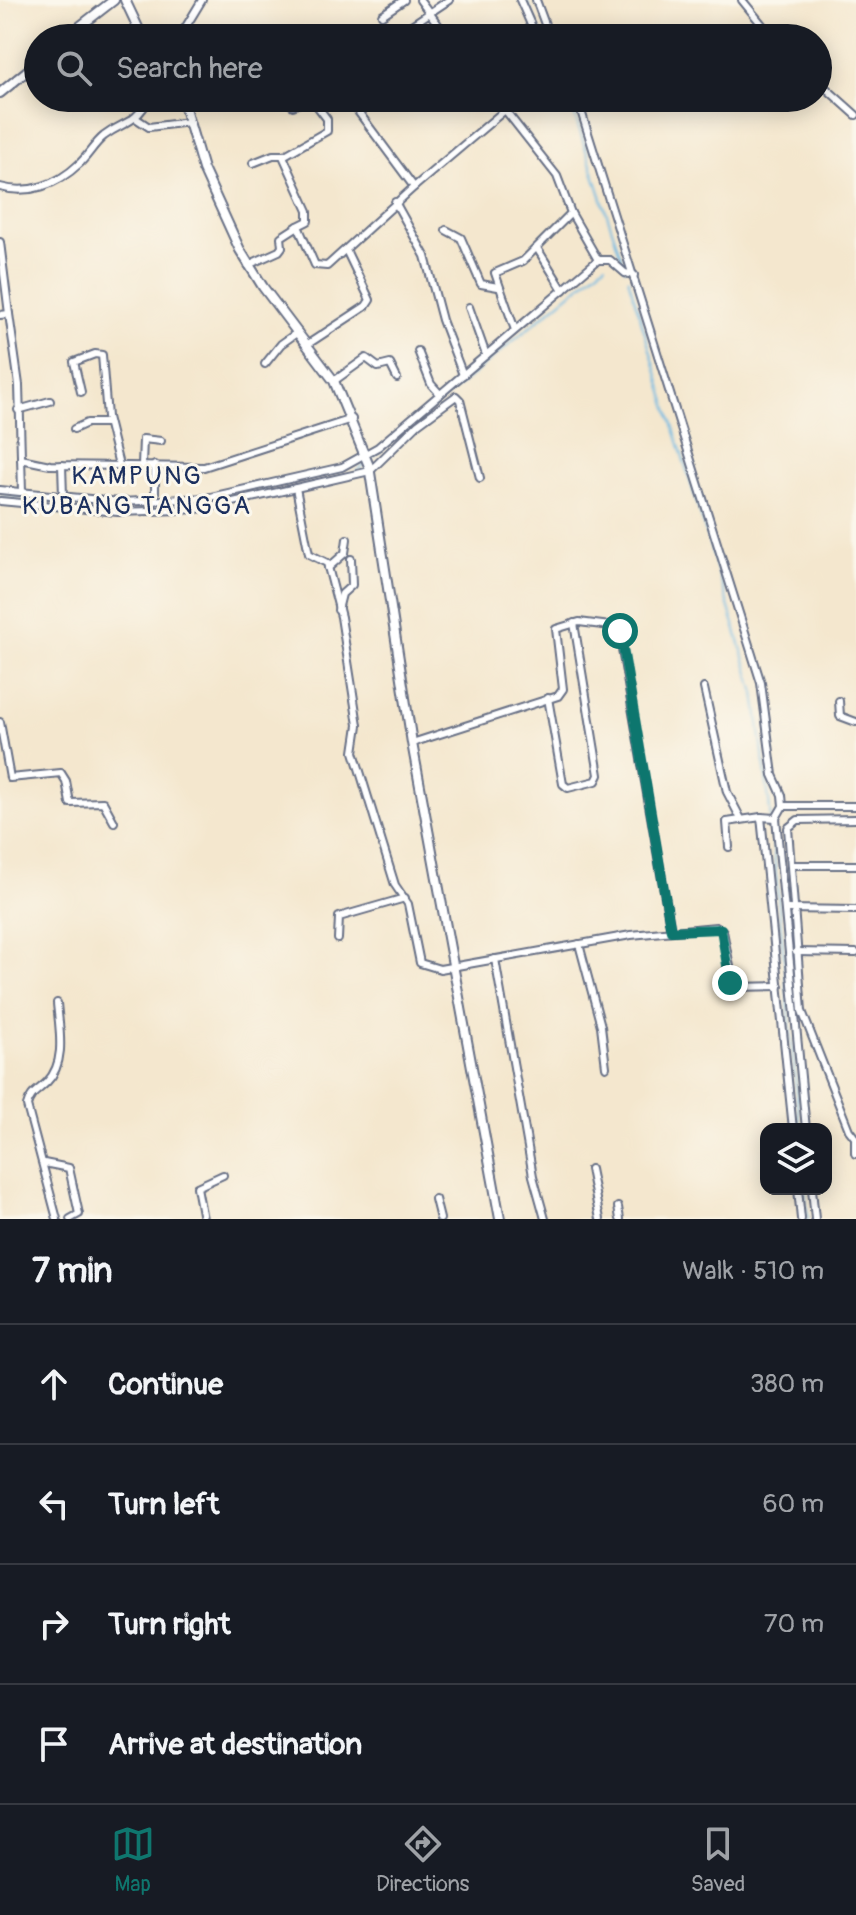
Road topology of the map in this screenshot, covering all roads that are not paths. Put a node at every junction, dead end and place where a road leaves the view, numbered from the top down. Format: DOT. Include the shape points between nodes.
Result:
graph roads {
  1 [pos="114,0"];
  2 [pos="125,0"];
  3 [pos="202,0"];
  4 [pos="404,0"];
  5 [pos="420,0"];
  6 [pos="449,0"];
  7 [pos="520,0"];
  8 [pos="536,0"];
  9 [pos="742,0"];
  10 [pos="428,12"];
  11 [pos="382,15"];
  12 [pos="83,24"];
  13 [pos="136,24"];
  14 [pos="187,24"];
  15 [pos="411,24"];
  16 [pos="437,24"];
  17 [pos="531,24"];
  18 [pos="545,24"];
  19 [pos="762,24"];
  20 [pos="24,73"];
  21 [pos="0,93"];
  22 [pos="832,94"];
  23 [pos="141,112"];
  24 [pos="186,112"];
  25 [pos="322,112"];
  26 [pos="358,112"];
  27 [pos="503,112"];
  28 [pos="507,112"];
  29 [pos="582,112"];
  30 [pos="856,115"];
  31 [pos="137,119"];
  32 [pos="189,122"];
  33 [pos="283,156"];
  34 [pos="253,163"];
  35 [pos="0,187"];
  36 [pos="414,187"];
  37 [pos="395,202"];
  38 [pos="571,213"];
  39 [pos="298,226"];
  40 [pos="446,230"];
  41 [pos="0,242"];
  42 [pos="537,248"];
  43 [pos="346,250"];
  44 [pos="598,260"];
  45 [pos="248,265"];
  46 [pos="634,275"];
  47 [pos="498,287"];
  48 [pos="563,290"];
  49 [pos="469,307"];
  50 [pos="9,314"];
  51 [pos="0,315"];
  52 [pos="515,330"];
  53 [pos="298,332"];
  54 [pos="308,344"];
  55 [pos="418,351"];
  56 [pos="486,355"];
  57 [pos="265,364"];
  58 [pos="463,375"];
  59 [pos="397,378"];
  60 [pos="334,381"];
  61 [pos="81,392"];
  62 [pos="440,394"];
  63 [pos="50,401"];
  64 [pos="18,410"];
  65 [pos="352,419"];
  66 [pos="108,423"];
  67 [pos="74,429"];
  68 [pos="161,441"];
  69 [pos="21,459"];
  70 [pos="368,462"];
  71 [pos="62,465"];
  72 [pos="119,465"];
  73 [pos="142,465"];
  74 [pos="155,465"];
  75 [pos="480,478"];
  76 [pos="296,488"];
  77 [pos="0,490"];
  78 [pos="22,492"];
  79 [pos="63,496"];
  80 [pos="0,501"];
  81 [pos="155,501"];
  82 [pos="111,506"];
  83 [pos="347,539"];
  84 [pos="351,559"];
  85 [pos="328,568"];
  86 [pos="338,610"];
  87 [pos="574,623"];
  88 [pos="704,688"];
  89 [pos="548,698"];
  90 [pos="839,701"];
  91 [pos="0,722"];
  92 [pos="856,722"];
  93 [pos="412,743"];
  94 [pos="783,806"];
  95 [pos="856,806"];
  96 [pos="769,818"];
  97 [pos="741,819"];
  98 [pos="856,819"];
  99 [pos="114,822"];
  100 [pos="729,847"];
  101 [pos="792,865"];
  102 [pos="856,865"];
  103 [pos="405,898"];
  104 [pos="786,909"];
  105 [pos="797,909"];
  106 [pos="856,910"];
  107 [pos="671,931"];
  108 [pos="338,939"];
  109 [pos="579,944"];
  110 [pos="794,952"];
  111 [pos="856,953"];
  112 [pos="495,959"];
  113 [pos="455,967"];
  114 [pos="779,986"];
  115 [pos="57,1003"];
  116 [pos="606,1067"];
  117 [pos="792,1123"];
  118 [pos="806,1123"];
  119 [pos="856,1139"];
  120 [pos="856,1153"];
  121 [pos="44,1163"];
  122 [pos="590,1169"];
  123 [pos="223,1175"];
  124 [pos="799,1195"];
  125 [pos="812,1195"];
  126 [pos="435,1199"];
  127 [pos="618,1207"];
  128 [pos="57,1219"];
  129 [pos="70,1219"];
  130 [pos="203,1219"];
  131 [pos="440,1219"];
  132 [pos="500,1219"];
  133 [pos="545,1219"];
  134 [pos="600,1219"];
  135 [pos="620,1219"];
  136 [pos="801,1219"];
  137 [pos="813,1219"];
  1 -- 12 [label="street"];
  2 -- 13 [label="street"];
  3 -- 14 [label="street"];
  4 -- 11 [label="street"];
  5 -- 10 [label="street"];
  6 -- 10 [label="street"];
  7 -- 17 [label="street"];
  8 -- 18 [label="street"];
  9 -- 19 [label="street"];
  10 -- 15 [label="street"];
  10 -- 16 [label="street"];
  20 -- 21 [label="street"];
  22 -- 30 [label="street"];
  23 -- 31 [label="street"];
  24 -- 32 [label="street"];
  25 -- 33 [label="street" via="329,128"];
  26 -- 36 [label="street"];
  27 -- 36 [label="street"];
  28 -- 38 [label="street" via="557,176"];
  29 -- 46 [label="street"];
  31 -- 32 [label="street" via="149,127"];
  31 -- 35 [label="street" via="104,136 79,164 46,184 23,192"];
  32 -- 45 [label="street" via="203,169"];
  33 -- 34 [label="street"];
  33 -- 39 [label="street" via="308,211 308,221"];
  36 -- 37 [label="street"];
  37 -- 43 [label="street"];
  37 -- 58 [label="street" via="425,256"];
  38 -- 42 [label="street"];
  38 -- 44 [label="street"];
  39 -- 43 [label="street" via="318,267"];
  39 -- 45 [label="street" via="281,237 281,249"];
  40 -- 47 [label="street" via="461,238 483,287"];
  41 -- 50 [label="street"];
  42 -- 47 [label="street" via="520,263 495,273"];
  42 -- 48 [label="street"];
  43 -- 54 [label="street" via="370,300"];
  44 -- 46 [label="street" via="610,260"];
  44 -- 48 [label="street"];
  45 -- 53 [label="street"];
  46 -- 94 [label="street" via="761,683 773,775"];
  47 -- 52 [label="street"];
  48 -- 52 [label="street"];
  49 -- 56 [label="street"];
  50 -- 51 [label="street"];
  50 -- 64 [label="street"];
  52 -- 56 [label="street"];
  53 -- 54 [label="street"];
  53 -- 57 [label="street"];
  54 -- 60 [label="street"];
  55 -- 62 [label="street"];
  56 -- 58 [label="street"];
  58 -- 62 [label="street"];
  59 -- 60 [label="street" via="390,364 378,367 366,358"];
  60 -- 65 [label="street"];
  61 -- 66 [label="street" via="74,362 102,355"];
  62 -- 70 [label="street"];
  63 -- 64 [label="street"];
  64 -- 69 [label="street"];
  65 -- 70 [label="street"];
  65 -- 74 [label="street" via="212,466"];
  66 -- 67 [label="street"];
  66 -- 72 [label="street"];
  68 -- 73 [label="street" via="143,439"];
  69 -- 71 [label="street"];
  69 -- 78 [label="street"];
  70 -- 75 [label="street" via="456,396"];
  70 -- 76 [label="street"];
  70 -- 81 [label="street" via="230,493"];
  70 -- 93 [label="street"];
  71 -- 72 [label="street"];
  71 -- 79 [label="street"];
  72 -- 73 [label="street"];
  73 -- 74 [label="street"];
  74 -- 81 [label="street"];
  76 -- 82 [label="street" via="206,508"];
  76 -- 85 [label="street" via="309,554"];
  77 -- 78 [label="street"];
  78 -- 79 [label="street"];
  79 -- 82 [label="street"];
  80 -- 82 [label="street"];
  81 -- 82 [label="street"];
  83 -- 85 [label="street" via="345,553"];
  84 -- 86 [label="street" via="352,585 342,594"];
  85 -- 86 [label="street"];
  86 -- 103 [label="street" via="358,725 354,752 395,885"];
  87 -- 89 [label="street" via="555,631 563,689"];
  87 -- 89 [label="street" via="596,781 568,788 563,784"];
  87 -- 107 [label="street" via="619,629"];
  88 -- 97 [label="street" via="727,792"];
  89 -- 93 [label="street"];
  90 -- 92 [label="street" via="840,716"];
  91 -- 99 [label="street" via="10,778 61,773 70,803 103,802"];
  93 -- 113 [label="street"];
  94 -- 95 [label="street"];
  94 -- 96 [label="street"];
  96 -- 97 [label="street"];
  96 -- 104 [label="street"];
  96 -- 114 [label="street"];
  97 -- 100 [label="street" via="726,823"];
  98 -- 101 [label="street" via="795,820 788,828"];
  101 -- 102 [label="street"];
  101 -- 105 [label="street"];
  103 -- 108 [label="street" via="341,916"];
  103 -- 113 [label="street" via="420,963 433,969"];
  104 -- 105 [label="street"];
  104 -- 110 [label="street"];
  105 -- 106 [label="street"];
  105 -- 110 [label="street"];
  107 -- 109 [label="street"];
  107 -- 114 [label="street" via="719,927 734,987"];
  109 -- 112 [label="street"];
  109 -- 116 [label="street"];
  110 -- 111 [label="street"];
  110 -- 118 [label="street"];
  110 -- 119 [label="street" via="804,1017"];
  112 -- 113 [label="street"];
  112 -- 133 [label="street"];
  113 -- 132 [label="street"];
  114 -- 117 [label="street"];
  115 -- 121 [label="street" via="58,1061 27,1106"];
  119 -- 120 [label="street"];
  121 -- 128 [label="street"];
  121 -- 129 [label="street" via="69,1168 79,1214"];
  122 -- 134 [label="street"];
  123 -- 130 [label="street" via="197,1187"];
  124 -- 136 [label="street"];
  125 -- 137 [label="street"];
  126 -- 131 [label="street"];
  127 -- 135 [label="street"];
}
